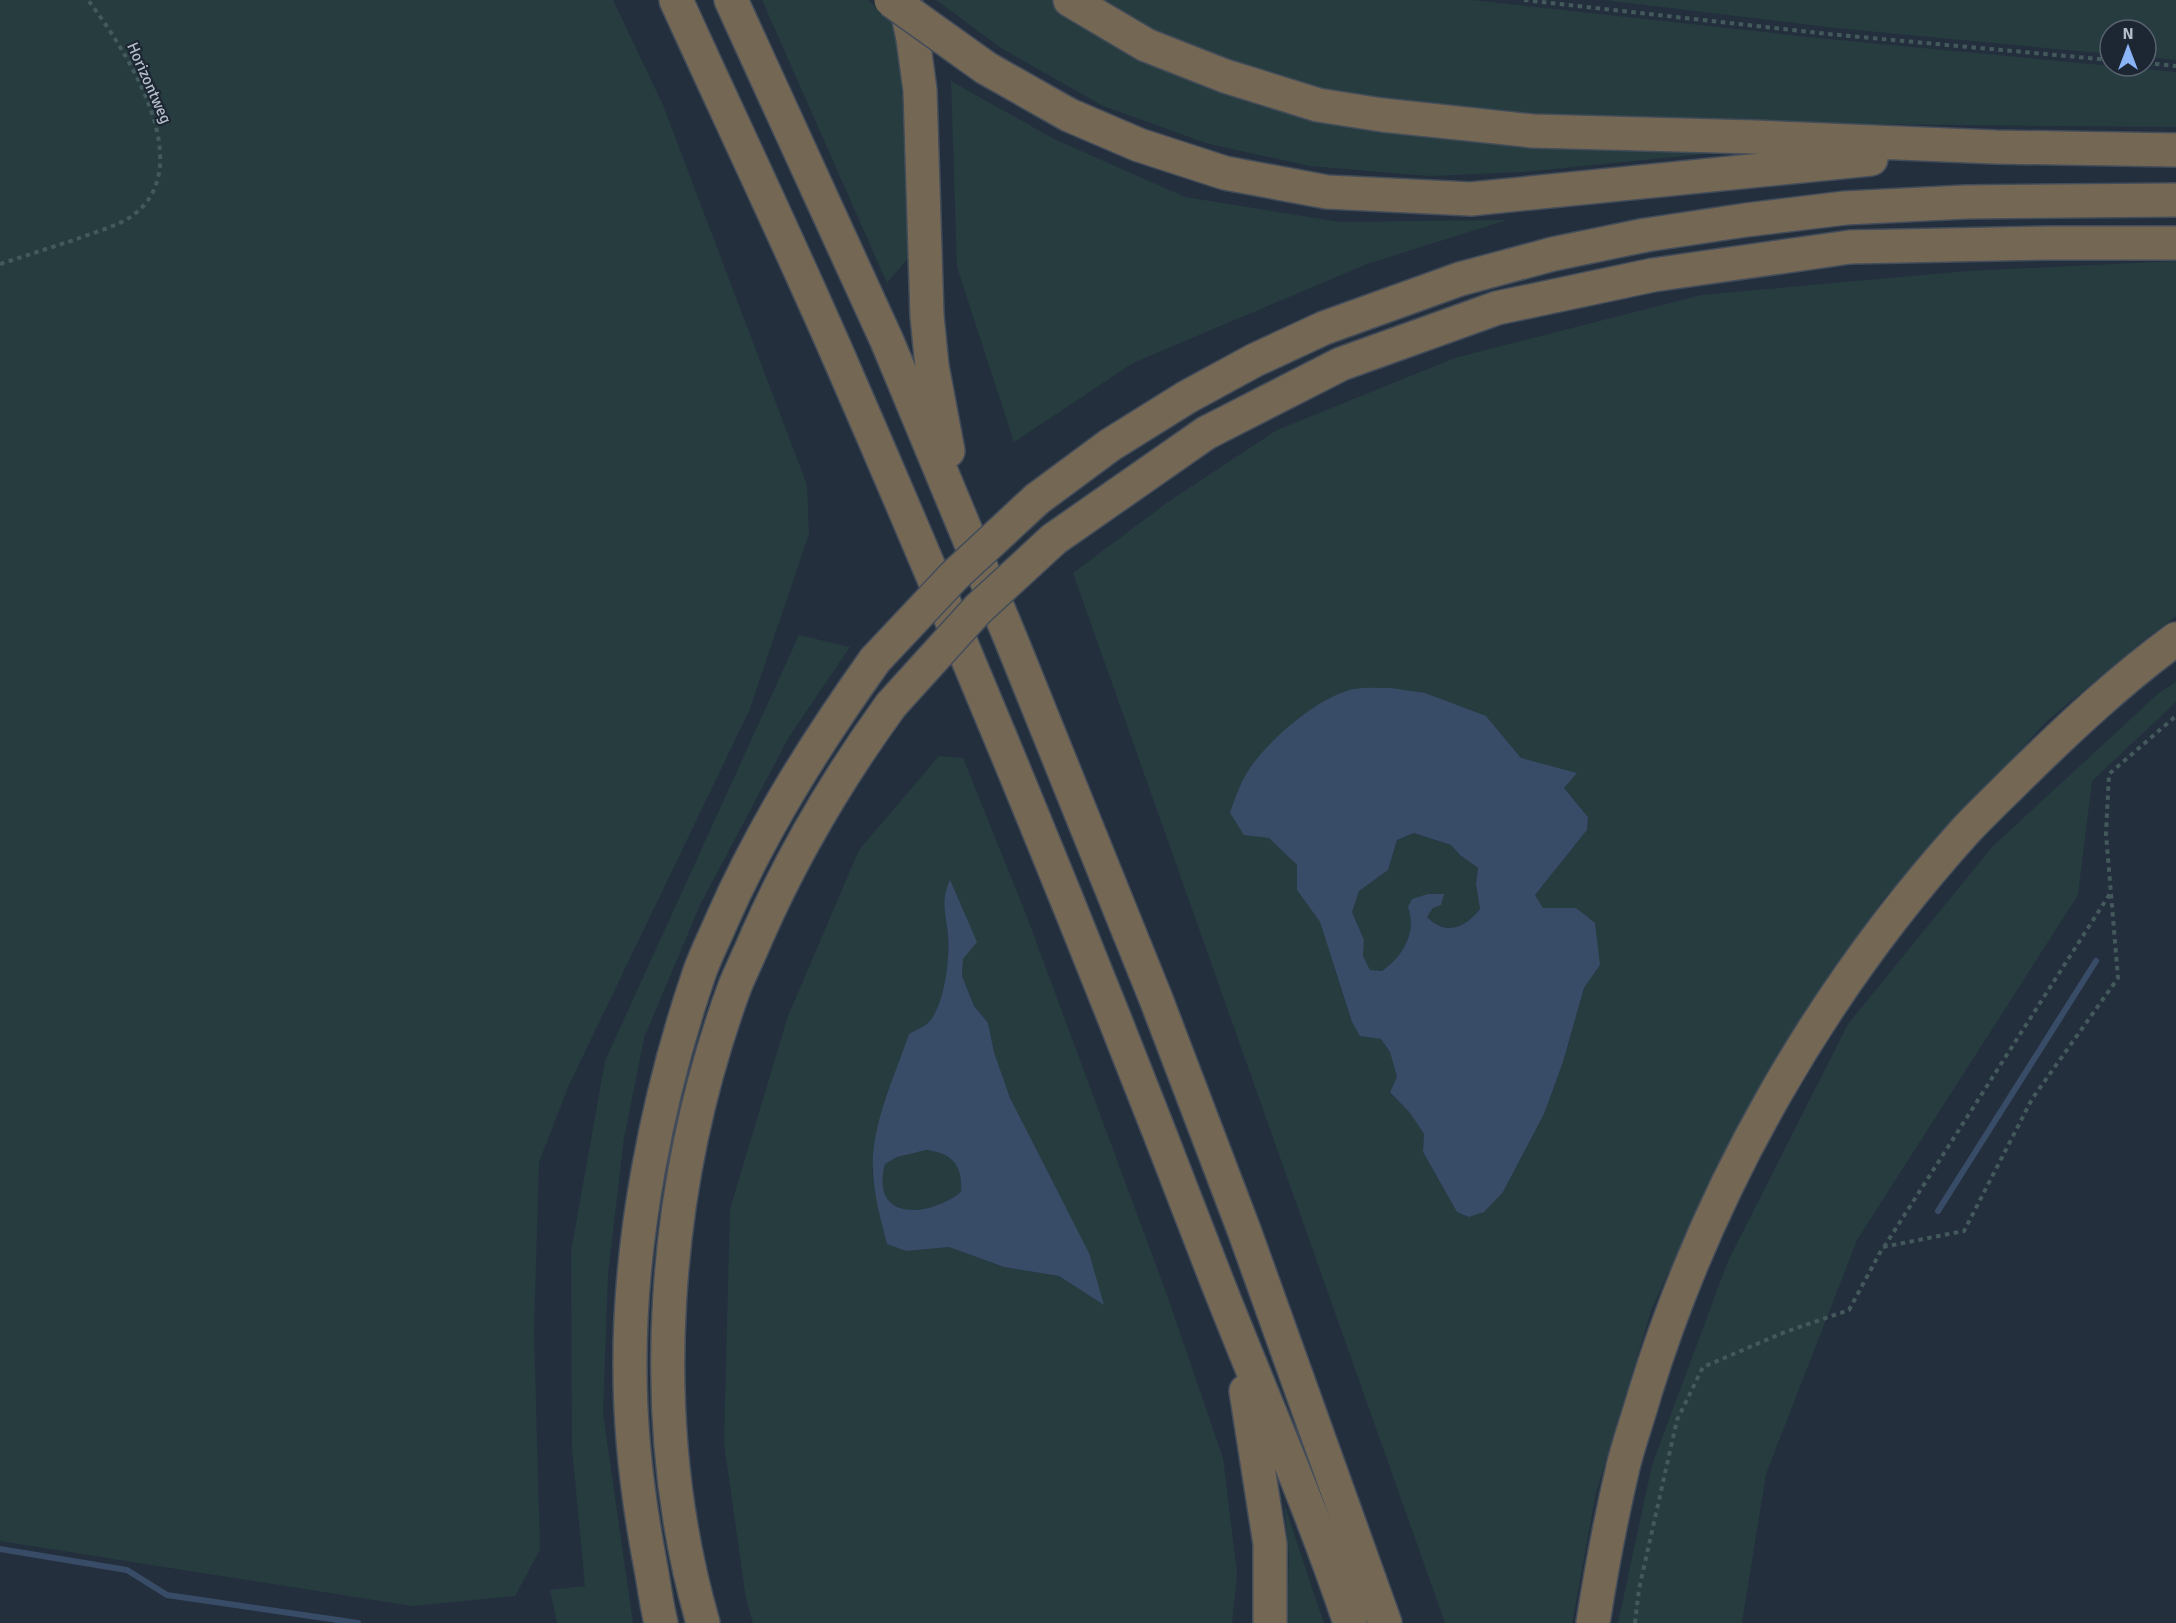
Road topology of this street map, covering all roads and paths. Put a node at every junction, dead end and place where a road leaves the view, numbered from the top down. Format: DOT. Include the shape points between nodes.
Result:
graph roads {
  1 [pos="88,0"];
  2 [pos="676,0"];
  3 [pos="731,0"];
  4 [pos="891,0"];
  5 [pos="905,0"];
  6 [pos="1070,0"];
  7 [pos="1524,0"];
  8 [pos="2098,59"];
  9 [pos="2158,64"];
  10 [pos="2176,66"];
  11 [pos="1995,147"];
  12 [pos="2176,150"];
  13 [pos="2176,200"];
  14 [pos="2176,243"];
  15 [pos="0,264"];
  16 [pos="960,516"];
  17 [pos="2176,639"];
  18 [pos="2176,716"];
  19 [pos="2111,891"];
  20 [pos="1883,1247"];
  21 [pos="1236,1333"];
  22 [pos="661,1623"];
  23 [pos="703,1623"];
  24 [pos="1270,1623"];
  25 [pos="1350,1623"];
  26 [pos="1385,1623"];
  27 [pos="1593,1623"];
  28 [pos="1635,1623"];
  1 -- 15 [label="path, Horizontweg" via="131,66 157,127 161,159 152,192 129,217 107,229"];
  2 -- 21 [label="highway" via="840,359 968,660 1112,1008"];
  3 -- 16 [label="highway" via="887,341"];
  4 -- 11 [label="highway, bridge" via="986,69 1069,115 1139,145 1225,173 1327,192 1471,199"];
  5 -- 16 [label="highway" via="920,90 932,366"];
  6 -- 11 [label="highway" via="1146,45 1224,76 1318,105 1382,116 1533,132"];
  7 -- 8 [label="path"];
  9 -- 10 [label="path"];
  11 -- 12 [label="highway"];
  13 -- 22 [label="highway, bridge" via="1965,202 1845,208 1657,233 1543,256 1460,279 1324,328 1187,397 1110,445 1037,499 954,576 875,660 786,794 740,881 698,975 671,1069 638,1239 630,1370 636,1471"];
  14 -- 23 [label="highway, bridge" via="1850,247 1653,275 1497,308 1341,364 1206,432 1054,539 978,609 891,705 810,828 735,985 707,1077 691,1143 674,1250 667,1373 683,1533"];
  16 -- 26 [label="highway" via="1156,999 1244,1230"];
  17 -- 27 [label="highway" via="2140,665 2063,734 1967,829 1894,917 1828,1008 1756,1127 1698,1247 1656,1359 1623,1465"];
  18 -- 19 [label="path" via="2109,774 2106,834"];
  19 -- 20 [label="path"];
  19 -- 20 [label="path" via="2118,978 2032,1099 1964,1231"];
  20 -- 28 [label="path" via="1849,1310 1703,1367 1677,1420"];
  21 -- 24 [label="highway" via="1270,1544"];
  21 -- 25 [label="highway" via="1328,1556"];
}
